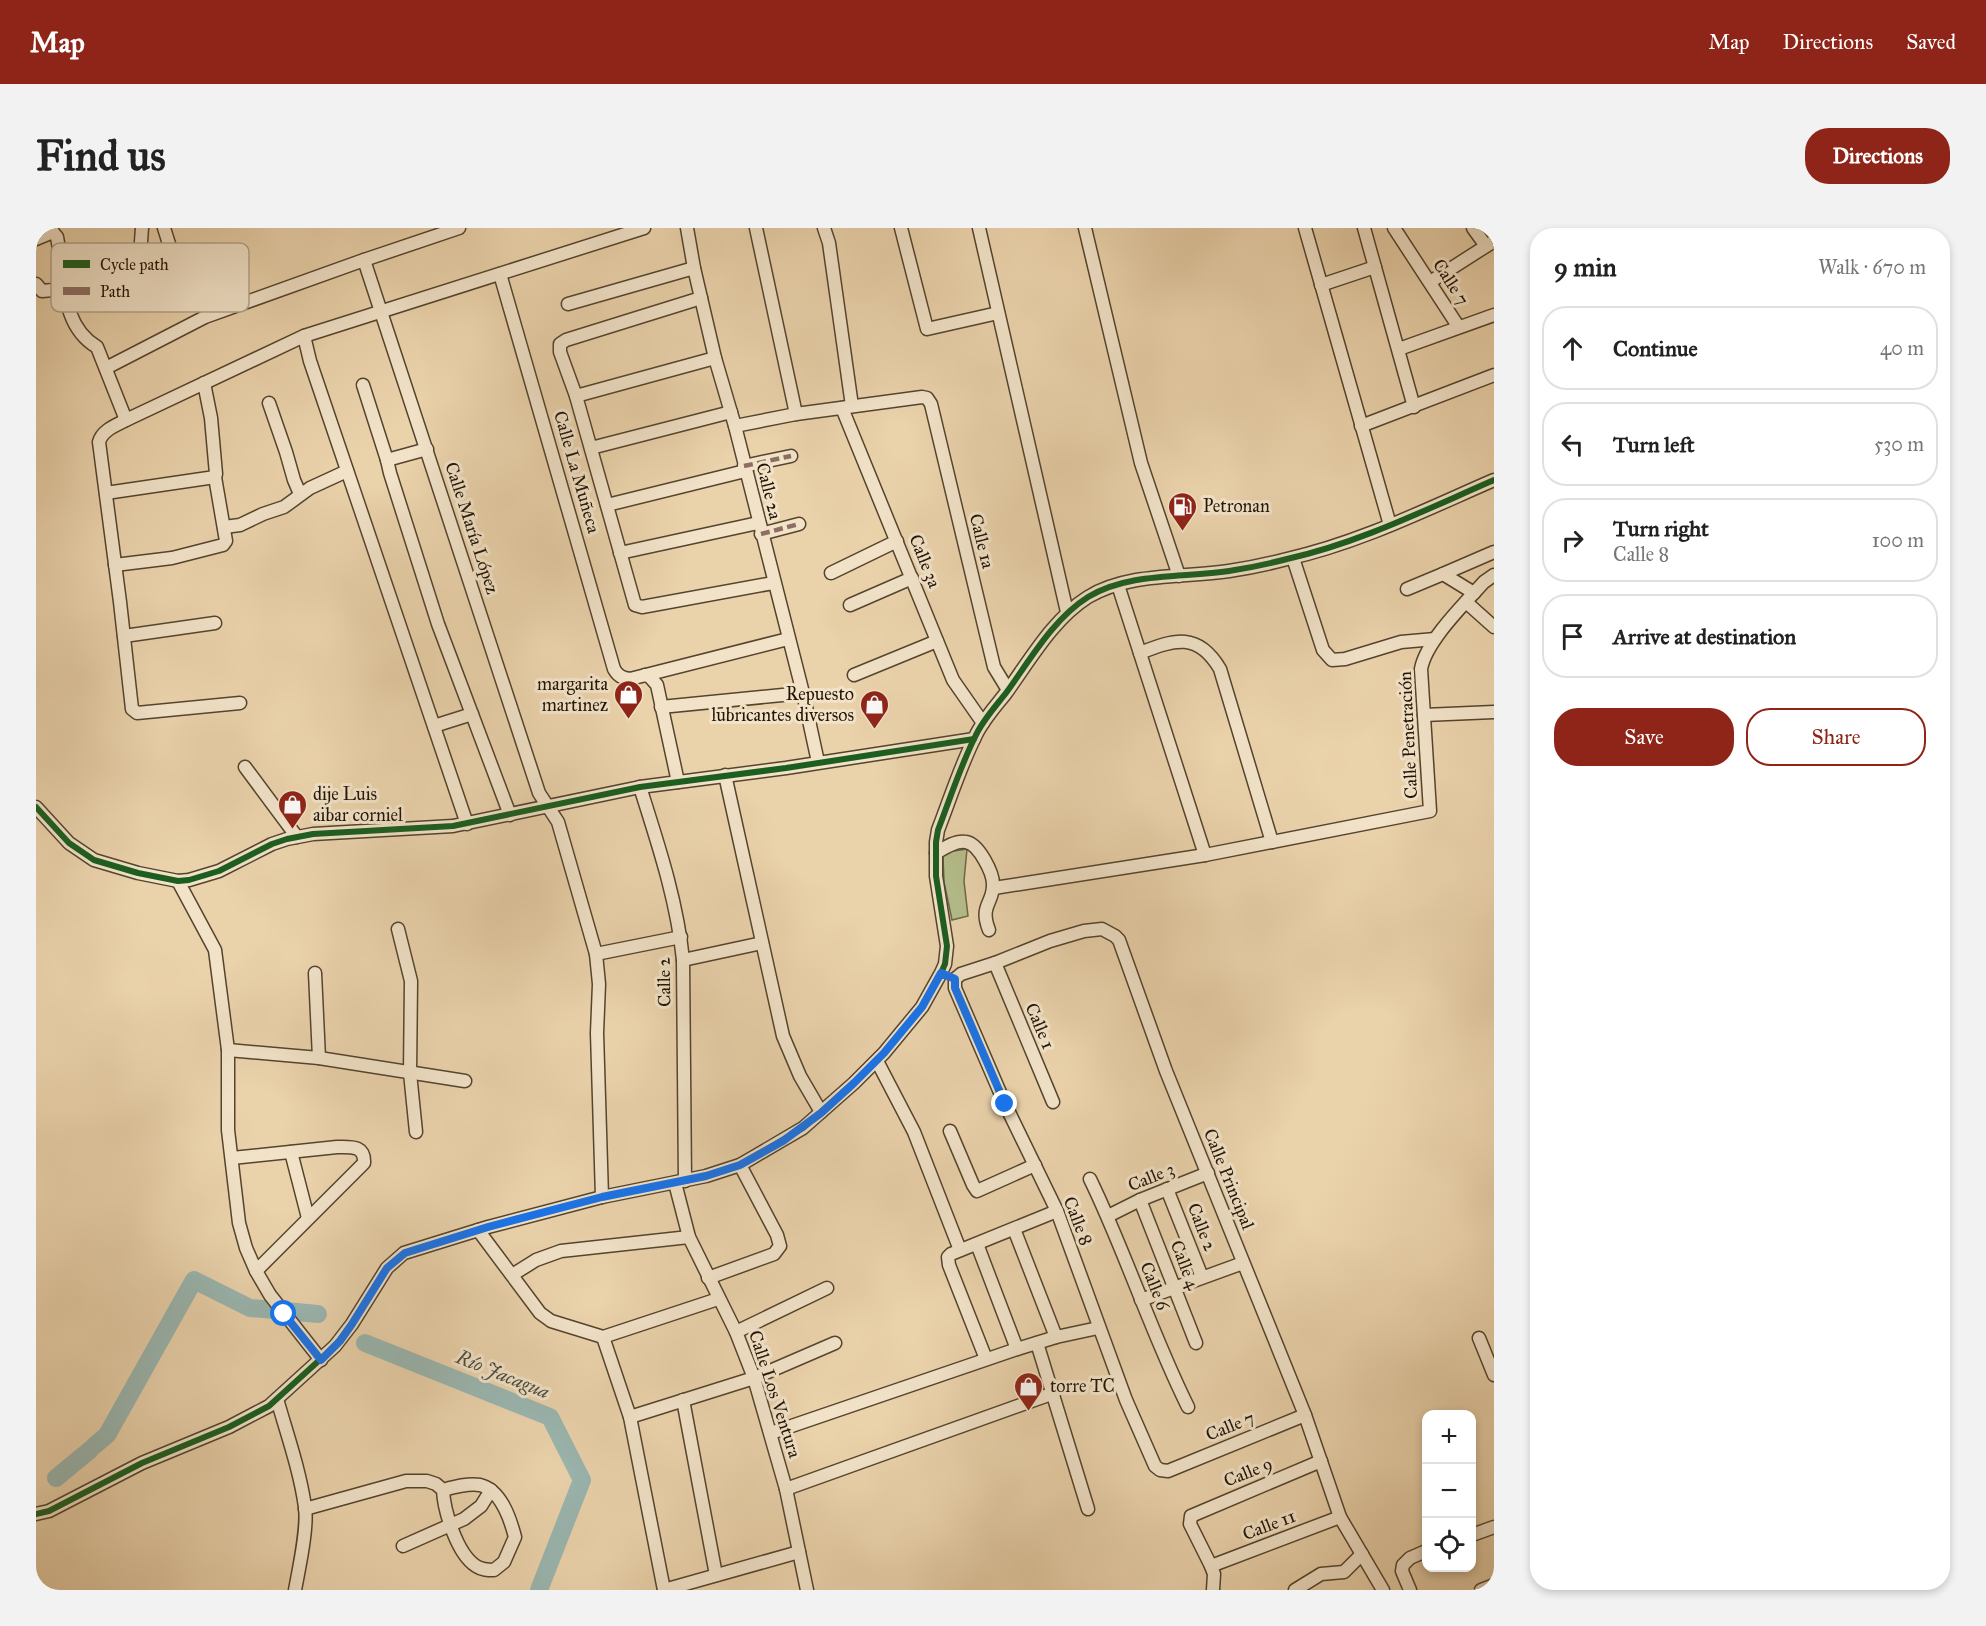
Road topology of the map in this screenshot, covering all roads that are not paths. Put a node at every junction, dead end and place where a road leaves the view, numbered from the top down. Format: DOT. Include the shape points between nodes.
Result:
graph roads {
  1 [pos="142,228"];
  2 [pos="164,228"];
  3 [pos="459,228"];
  4 [pos="644,228"];
  5 [pos="687,228"];
  6 [pos="756,228"];
  7 [pos="824,228"];
  8 [pos="901,228"];
  9 [pos="979,228"];
  10 [pos="1085,228"];
  11 [pos="1305,228"];
  12 [pos="1364,228"];
  13 [pos="1394,228"];
  14 [pos="1473,228"];
  15 [pos="51,230"];
  16 [pos="440,231"];
  17 [pos="36,239"];
  18 [pos="58,243"];
  19 [pos="141,243"];
  20 [pos="169,243"];
  21 [pos="1490,244"];
  22 [pos="364,260"];
  23 [pos="1375,267"];
  24 [pos="694,268"];
  25 [pos="500,273"];
  26 [pos="1430,282"];
  27 [pos="36,284"];
  28 [pos="1321,285"];
  29 [pos="51,290"];
  30 [pos="701,298"];
  31 [pos="249,301"];
  32 [pos="568,304"];
  33 [pos="381,311"];
  34 [pos="69,312"];
  35 [pos="219,312"];
  36 [pos="998,313"];
  37 [pos="1494,315"];
  38 [pos="1458,326"];
  39 [pos="303,336"];
  40 [pos="1399,349"];
  41 [pos="716,358"];
  42 [pos="106,368"];
  43 [pos="1494,375"];
  44 [pos="204,383"];
  45 [pos="363,385"];
  46 [pos="576,396"];
  47 [pos="269,403"];
  48 [pos="847,407"];
  49 [pos="1414,407"];
  50 [pos="731,412"];
  51 [pos="796,414"];
  52 [pos="126,420"];
  53 [pos="735,426"];
  54 [pos="1361,426"];
  55 [pos="591,448"];
  56 [pos="427,449"];
  57 [pos="791,456"];
  58 [pos="387,460"];
  59 [pos="745,468"];
  60 [pos="347,471"];
  61 [pos="215,477"];
  62 [pos="1494,480"];
  63 [pos="106,493"];
  64 [pos="300,494"];
  65 [pos="607,505"];
  66 [pos="799,524"];
  67 [pos="1390,525"];
  68 [pos="224,527"];
  69 [pos="760,529"];
  70 [pos="897,541"];
  71 [pos="1494,552"];
  72 [pos="620,553"];
  73 [pos="1293,558"];
  74 [pos="116,565"];
  75 [pos="831,573"];
  76 [pos="1443,574"];
  77 [pos="1494,575"];
  78 [pos="1179,576"];
  79 [pos="912,578"];
  80 [pos="773,583"];
  81 [pos="1118,585"];
  82 [pos="1407,589"];
  83 [pos="1470,598"];
  84 [pos="850,605"];
  85 [pos="1067,612"];
  86 [pos="214,623"];
  87 [pos="1494,627"];
  88 [pos="124,636"];
  89 [pos="788,639"];
  90 [pos="1435,639"];
  91 [pos="938,641"];
  92 [pos="1140,653"];
  93 [pos="645,675"];
  94 [pos="854,675"];
  95 [pos="1008,690"];
  96 [pos="803,693"];
  97 [pos="240,704"];
  98 [pos="661,708"];
  99 [pos="1494,712"];
  100 [pos="472,714"];
  101 [pos="1424,715"];
  102 [pos="983,723"];
  103 [pos="434,726"];
  104 [pos="974,739"];
  105 [pos="818,762"];
  106 [pos="245,767"];
  107 [pos="725,775"];
  108 [pos="678,782"];
  109 [pos="640,787"];
  110 [pos="548,805"];
  111 [pos="36,807"];
  112 [pos="510,815"];
  113 [pos="467,824"];
  114 [pos="297,837"];
  115 [pos="1272,842"];
  116 [pos="936,853"];
  117 [pos="1205,855"];
  118 [pos="178,881"];
  119 [pos="993,888"];
  120 [pos="398,929"];
  121 [pos="989,930"];
  122 [pos="681,937"];
  123 [pos="762,943"];
  124 [pos="596,954"];
  125 [pos="683,960"];
  126 [pos="995,963"];
  127 [pos="315,973"];
  128 [pos="941,973"];
  129 [pos="955,979"];
  130 [pos="228,1050"];
  131 [pos="319,1058"];
  132 [pos="877,1061"];
  133 [pos="410,1073"];
  134 [pos="465,1081"];
  135 [pos="1053,1102"];
  136 [pos="821,1113"];
  137 [pos="950,1131"];
  138 [pos="416,1132"];
  139 [pos="291,1152"];
  140 [pos="232,1158"];
  141 [pos="740,1165"];
  142 [pos="1035,1165"];
  143 [pos="1208,1173"];
  144 [pos="1090,1179"];
  145 [pos="680,1182"];
  146 [pos="1167,1189"];
  147 [pos="602,1197"];
  148 [pos="1140,1200"];
  149 [pos="1057,1211"];
  150 [pos="1108,1216"];
  151 [pos="308,1218"];
  152 [pos="1014,1229"];
  153 [pos="478,1230"];
  154 [pos="689,1237"];
  155 [pos="978,1244"];
  156 [pos="960,1250"];
  157 [pos="1243,1263"];
  158 [pos="256,1270"];
  159 [pos="512,1275"];
  160 [pos="1202,1277"];
  161 [pos="708,1278"];
  162 [pos="1174,1287"];
  163 [pos="827,1288"];
  164 [pos="718,1299"];
  165 [pos="1141,1300"];
  166 [pos="1098,1328"];
  167 [pos="736,1332"];
  168 [pos="603,1337"];
  169 [pos="1056,1337"];
  170 [pos="1479,1338"];
  171 [pos="836,1343"];
  172 [pos="1037,1343"];
  173 [pos="1196,1343"];
  174 [pos="1017,1349"];
  175 [pos="986,1359"];
  176 [pos="321,1360"];
  177 [pos="1494,1376"];
  178 [pos="753,1378"];
  179 [pos="1054,1393"];
  180 [pos="277,1399"];
  181 [pos="683,1400"];
  182 [pos="1188,1407"];
  183 [pos="1305,1415"];
  184 [pos="630,1417"];
  185 [pos="771,1433"];
  186 [pos="1322,1461"];
  187 [pos="1168,1471"];
  188 [pos="786,1489"];
  189 [pos="443,1490"];
  190 [pos="491,1490"];
  191 [pos="305,1509"];
  192 [pos="1088,1509"];
  193 [pos="36,1514"];
  194 [pos="1340,1517"];
  195 [pos="451,1525"];
  196 [pos="1494,1527"];
  197 [pos="1476,1534"];
  198 [pos="403,1546"];
  199 [pos="799,1552"];
  200 [pos="1422,1553"];
  201 [pos="1362,1554"];
  202 [pos="1211,1566"];
  203 [pos="716,1575"];
  204 [pos="1494,1585"];
  205 [pos="296,1590"];
  206 [pos="664,1590"];
  207 [pos="807,1590"];
  208 [pos="1213,1590"];
  209 [pos="1295,1590"];
  210 [pos="1383,1590"];
  211 [pos="1410,1590"];
  212 [pos="1481,1590"];
  1 -- 19 [label="street"];
  2 -- 20 [label="street"];
  3 -- 16 [label="street"];
  4 -- 25 [label="street"];
  5 -- 24 [label="street, Calle 2a"];
  6 -- 51 [label="street"];
  7 -- 48 [label="street, Calle 3a" via="829,243"];
  8 -- 36 [label="street" via="927,329"];
  9 -- 36 [label="street"];
  10 -- 78 [label="street" via="1141,463"];
  11 -- 28 [label="street"];
  12 -- 23 [label="street"];
  13 -- 26 [label="street, Calle 7"];
  14 -- 21 [label="street"];
  15 -- 17 [label="street"];
  15 -- 18 [label="street"];
  16 -- 22 [label="street"];
  21 -- 26 [label="street"];
  22 -- 31 [label="street"];
  22 -- 33 [label="street, Calle María López"];
  23 -- 28 [label="street"];
  23 -- 40 [label="street"];
  24 -- 30 [label="street, Calle 2a"];
  24 -- 32 [label="street"];
  25 -- 33 [label="street"];
  25 -- 93 [label="street, Calle La Muñeca" via="614,669 622,678"];
  26 -- 38 [label="street, Calle 7"];
  27 -- 29 [label="street" via="42,291"];
  28 -- 54 [label="street"];
  30 -- 41 [label="street, Calle 2a"];
  30 -- 46 [label="street" via="563,341 559,348"];
  33 -- 39 [label="street"];
  33 -- 56 [label="street, Calle María López"];
  34 -- 42 [label="street" via="88,341 97,347"];
  35 -- 42 [label="street"];
  36 -- 85 [label="street"];
  37 -- 38 [label="street"];
  38 -- 40 [label="street"];
  39 -- 44 [label="street"];
  39 -- 60 [label="street"];
  40 -- 49 [label="street"];
  41 -- 46 [label="street"];
  41 -- 50 [label="street, Calle 2a"];
  42 -- 52 [label="street"];
  43 -- 49 [label="street"];
  44 -- 52 [label="street"];
  44 -- 61 [label="street"];
  45 -- 58 [label="street"];
  46 -- 55 [label="street"];
  47 -- 64 [label="street"];
  48 -- 51 [label="street"];
  48 -- 70 [label="street, Calle 3a"];
  48 -- 95 [label="street, Calle 1a" via="922,397 930,401 994,667"];
  49 -- 54 [label="street"];
  50 -- 53 [label="street, Calle 2a"];
  50 -- 55 [label="street"];
  51 -- 53 [label="street"];
  52 -- 63 [label="street" via="101,436 99,442"];
  53 -- 59 [label="street, Calle 2a"];
  54 -- 67 [label="street"];
  55 -- 65 [label="street"];
  56 -- 58 [label="street"];
  56 -- 110 [label="street, Calle María López" via="539,793"];
  57 -- 59 [label="street"];
  58 -- 100 [label="street" via="438,624"];
  59 -- 65 [label="street"];
  59 -- 69 [label="street, Calle 2a"];
  60 -- 64 [label="street"];
  60 -- 103 [label="street"];
  61 -- 63 [label="street"];
  61 -- 68 [label="street"];
  62 -- 67 [label="street"];
  63 -- 74 [label="street"];
  64 -- 68 [label="street" via="284,507 240,525"];
  65 -- 72 [label="street"];
  66 -- 69 [label="street"];
  67 -- 73 [label="street"];
  68 -- 74 [label="street" via="226,541 219,547"];
  69 -- 72 [label="street"];
  69 -- 80 [label="street, Calle 2a"];
  70 -- 75 [label="street"];
  70 -- 79 [label="street, Calle 3a"];
  71 -- 76 [label="street"];
  72 -- 80 [label="street" via="639,608"];
  73 -- 78 [label="street" via="1230,571"];
  73 -- 90 [label="street" via="1323,650 1332,660 1401,642"];
  74 -- 88 [label="street"];
  76 -- 82 [label="street"];
  76 -- 83 [label="street"];
  77 -- 83 [label="street, Calle Penetración"];
  78 -- 81 [label="street"];
  79 -- 84 [label="street"];
  79 -- 91 [label="street, Calle 3a"];
  80 -- 89 [label="street, Calle 2a"];
  81 -- 85 [label="street"];
  81 -- 92 [label="street"];
  83 -- 87 [label="street"];
  83 -- 90 [label="street, Calle Penetración"];
  85 -- 95 [label="street"];
  86 -- 88 [label="street"];
  88 -- 97 [label="street" via="133,712"];
  89 -- 93 [label="street"];
  89 -- 96 [label="street, Calle 2a"];
  90 -- 101 [label="street, Calle Penetración" via="1421,669"];
  91 -- 94 [label="street"];
  91 -- 102 [label="street, Calle 3a" via="953,680"];
  92 -- 115 [label="street" via="1179,641 1201,647 1213,657 1220,669"];
  92 -- 117 [label="street"];
  93 -- 98 [label="street" via="657,685"];
  95 -- 102 [label="street"];
  96 -- 98 [label="street"];
  96 -- 105 [label="street, Calle 2a"];
  98 -- 108 [label="street"];
  99 -- 101 [label="street"];
  100 -- 103 [label="street"];
  100 -- 112 [label="street"];
  101 -- 115 [label="street, Calle Penetración" via="1430,811"];
  102 -- 104 [label="street"];
  103 -- 113 [label="street"];
  104 -- 105 [label="street"];
  104 -- 116 [label="street" via="938,830"];
  105 -- 107 [label="street"];
  106 -- 114 [label="street"];
  107 -- 108 [label="street"];
  107 -- 123 [label="street"];
  108 -- 109 [label="street"];
  109 -- 110 [label="street"];
  109 -- 122 [label="street, Calle 2" via="666,870"];
  110 -- 112 [label="street"];
  110 -- 124 [label="street, Calle María López" via="558,822"];
  111 -- 118 [label="street" via="69,843 94,860"];
  112 -- 113 [label="street"];
  113 -- 114 [label="street"];
  114 -- 118 [label="street" via="272,844 219,871"];
  115 -- 117 [label="street"];
  116 -- 119 [label="street" via="955,843 972,844 986,862"];
  116 -- 128 [label="street" via="947,946"];
  117 -- 119 [label="street"];
  118 -- 130 [label="street" via="214,950"];
  119 -- 121 [label="street" via="985,911"];
  120 -- 133 [label="street" via="411,981"];
  122 -- 124 [label="street"];
  122 -- 125 [label="street, Calle 2"];
  123 -- 125 [label="street"];
  123 -- 136 [label="street" via="783,1036"];
  124 -- 147 [label="street, Calle María López"];
  125 -- 145 [label="street, Calle 2"];
  126 -- 129 [label="street, Calle Principal"];
  126 -- 135 [label="street, Calle 1"];
  126 -- 143 [label="street, Calle Principal" via="1084,931 1102,929 1115,936"];
  127 -- 131 [label="street"];
  128 -- 129 [label="street"];
  128 -- 132 [label="street" via="922,1007"];
  129 -- 142 [label="street, Calle 8" via="955,988"];
  130 -- 131 [label="street"];
  130 -- 140 [label="street"];
  131 -- 133 [label="street"];
  132 -- 136 [label="street"];
  132 -- 156 [label="street" via="914,1132"];
  133 -- 134 [label="street"];
  133 -- 138 [label="street"];
  136 -- 141 [label="street" via="783,1141"];
  137 -- 142 [label="street" via="977,1191"];
  139 -- 140 [label="street"];
  139 -- 151 [label="street"];
  139 -- 151 [label="street" via="355,1147 364,1155 364,1163"];
  140 -- 158 [label="street" via="239,1223"];
  141 -- 145 [label="street"];
  141 -- 161 [label="street" via="780,1246 774,1254"];
  142 -- 149 [label="street, Calle 8"];
  143 -- 146 [label="street, Calle 3"];
  143 -- 157 [label="street, Calle Principal"];
  144 -- 150 [label="street, Calle 6"];
  145 -- 147 [label="street"];
  145 -- 154 [label="street, Calle Los Ventura"];
  146 -- 148 [label="street, Calle 3"];
  146 -- 160 [label="street, Calle 2"];
  147 -- 153 [label="street"];
  148 -- 150 [label="street, Calle 3"];
  148 -- 162 [label="street, Calle 4"];
  149 -- 152 [label="street"];
  149 -- 166 [label="street, Calle 8"];
  150 -- 165 [label="street, Calle 6"];
  151 -- 158 [label="street"];
  152 -- 155 [label="street"];
  152 -- 169 [label="street"];
  153 -- 159 [label="street"];
  153 -- 176 [label="street" via="414,1249 394,1260 340,1341"];
  154 -- 159 [label="street" via="561,1251"];
  154 -- 161 [label="street, Calle Los Ventura"];
  155 -- 156 [label="street"];
  155 -- 174 [label="street"];
  156 -- 175 [label="street" via="948,1257 948,1262"];
  157 -- 160 [label="street"];
  157 -- 183 [label="street, Calle Principal"];
  158 -- 176 [label="street" via="270,1295"];
  159 -- 168 [label="street" via="547,1319"];
  160 -- 162 [label="street"];
  161 -- 164 [label="street, Calle Los Ventura"];
  162 -- 165 [label="street"];
  162 -- 173 [label="street, Calle 4"];
  163 -- 167 [label="street"];
  164 -- 167 [label="street, Calle Los Ventura"];
  164 -- 168 [label="street"];
  165 -- 182 [label="street, Calle 6"];
  166 -- 169 [label="street"];
  166 -- 187 [label="street, Calle 8" via="1150,1456 1157,1468"];
  167 -- 178 [label="street, Calle Los Ventura"];
  168 -- 184 [label="street"];
  169 -- 172 [label="street"];
  170 -- 177 [label="street"];
  171 -- 178 [label="street"];
  172 -- 174 [label="street"];
  172 -- 179 [label="street"];
  174 -- 175 [label="street"];
  175 -- 185 [label="street"];
  176 -- 180 [label="street"];
  178 -- 181 [label="street"];
  178 -- 185 [label="street, Calle Los Ventura"];
  179 -- 188 [label="street"];
  179 -- 192 [label="street"];
  180 -- 191 [label="street"];
  180 -- 193 [label="street" via="229,1427 172,1449"];
  181 -- 184 [label="street"];
  181 -- 203 [label="street"];
  183 -- 186 [label="street, Calle Principal"];
  183 -- 187 [label="street, Calle 7"];
  184 -- 206 [label="street"];
  185 -- 188 [label="street, Calle Los Ventura"];
  186 -- 194 [label="street, Calle Principal"];
  186 -- 202 [label="street, Calle 9" via="1197,1512 1190,1524"];
  188 -- 199 [label="street, Calle Los Ventura"];
  189 -- 190 [label="street" via="465,1485"];
  189 -- 191 [label="street" via="427,1481 406,1481"];
  189 -- 195 [label="street"];
  190 -- 195 [label="street" via="476,1511"];
  190 -- 195 [label="street" via="505,1510 515,1537 504,1562 495,1570 484,1570 467,1558"];
  191 -- 205 [label="street"];
  194 -- 201 [label="street, Calle Principal"];
  194 -- 202 [label="street, Calle 11"];
  195 -- 198 [label="street"];
  196 -- 197 [label="street"];
  199 -- 203 [label="street"];
  199 -- 207 [label="street, Calle Los Ventura"];
  200 -- 211 [label="street" via="1402,1565"];
  201 -- 209 [label="street" via="1344,1572 1321,1574"];
  201 -- 210 [label="street, Calle Principal"];
  202 -- 208 [label="street"];
  203 -- 206 [label="street"];
  204 -- 212 [label="street"];
}
